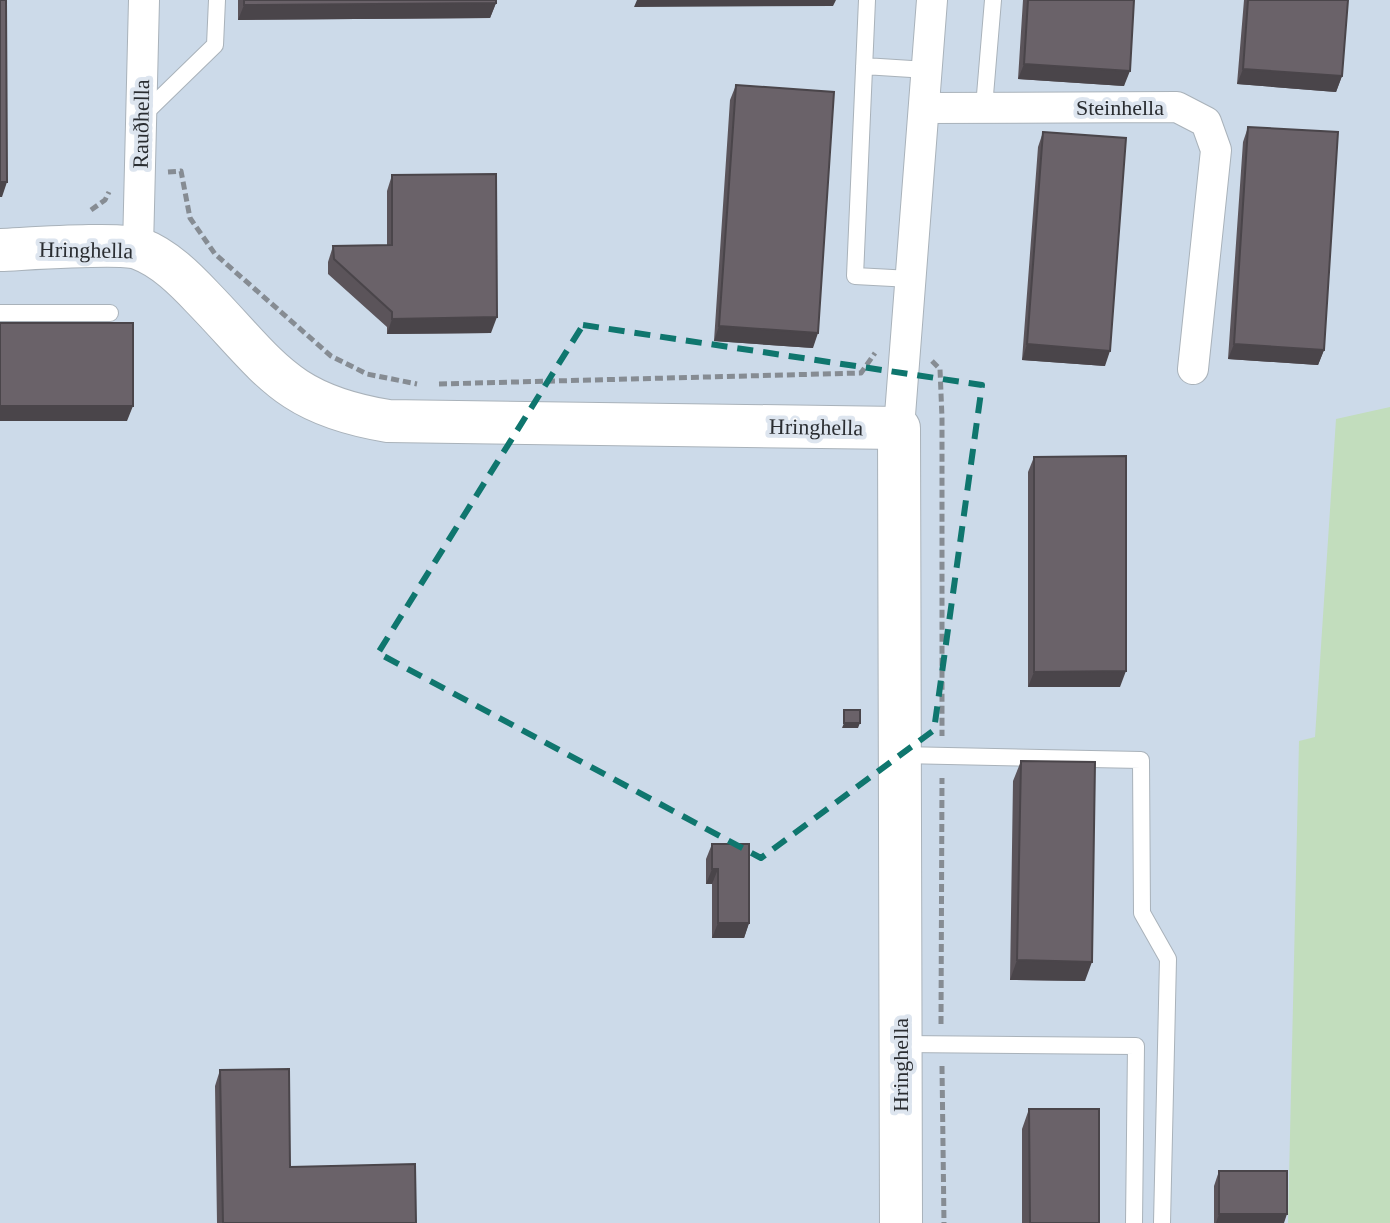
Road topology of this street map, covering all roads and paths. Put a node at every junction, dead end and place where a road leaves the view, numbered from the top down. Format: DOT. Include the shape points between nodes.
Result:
graph roads {
  1 [pos="144,0"];
  2 [pos="217,0"];
  3 [pos="867,0"];
  4 [pos="932,0"];
  5 [pos="993,0"];
  6 [pos="864,66"];
  7 [pos="927,70"];
  8 [pos="984,107"];
  9 [pos="924,108"];
  10 [pos="141,117"];
  11 [pos="140,173"];
  12 [pos="82,216"];
  13 [pos="138,248"];
  14 [pos="0,250"];
  15 [pos="911,279"];
  16 [pos="0,313"];
  17 [pos="110,313"];
  18 [pos="905,347"];
  19 [pos="1193,369"];
  20 [pos="942,418"];
  21 [pos="899,428"];
  22 [pos="900,755"];
  23 [pos="942,755"];
  24 [pos="900,1044"];
  25 [pos="941,1045"];
  26 [pos="901,1223"];
  27 [pos="944,1223"];
  28 [pos="1134,1223"];
  29 [pos="1162,1223"];
  1 -- 10 [label="street, Rauðhella"];
  2 -- 10 [label="lane" via="215,45"];
  3 -- 6 [label="lane"];
  4 -- 7 [label="street"];
  5 -- 8 [label="lane"];
  6 -- 7 [label="lane"];
  6 -- 15 [label="lane" via="855,276"];
  7 -- 9 [label="street"];
  8 -- 9 [label="street, Steinhella"];
  8 -- 19 [label="street, Steinhella" via="1177,107 1206,122 1216,150"];
  9 -- 15 [label="street"];
  10 -- 11 [label="street, Rauðhella"];
  11 -- 12 [label="path" via="116,176 105,200"];
  11 -- 13 [label="street, Rauðhella"];
  11 -- 18 [label="path" via="181,171 190,218 215,254 331,356 367,374 417,384 861,373 880,346"];
  13 -- 14 [label="street, Hringhella"];
  13 -- 21 [label="street, Hringhella" via="172,268 276,376 306,398 346,414 388,421"];
  15 -- 18 [label="street"];
  16 -- 17 [label="lane"];
  18 -- 21 [label="street"];
  20 -- 23 [label="path"];
  21 -- 22 [label="street, Hringhella"];
  22 -- 23 [label="lane"];
  22 -- 24 [label="street, Hringhella"];
  23 -- 25 [label="path"];
  23 -- 29 [label="lane" via="1141,760 1142,913 1168,959"];
  24 -- 25 [label="lane"];
  24 -- 26 [label="street, Hringhella"];
  25 -- 27 [label="path"];
  25 -- 28 [label="lane" via="1136,1046"];
}
